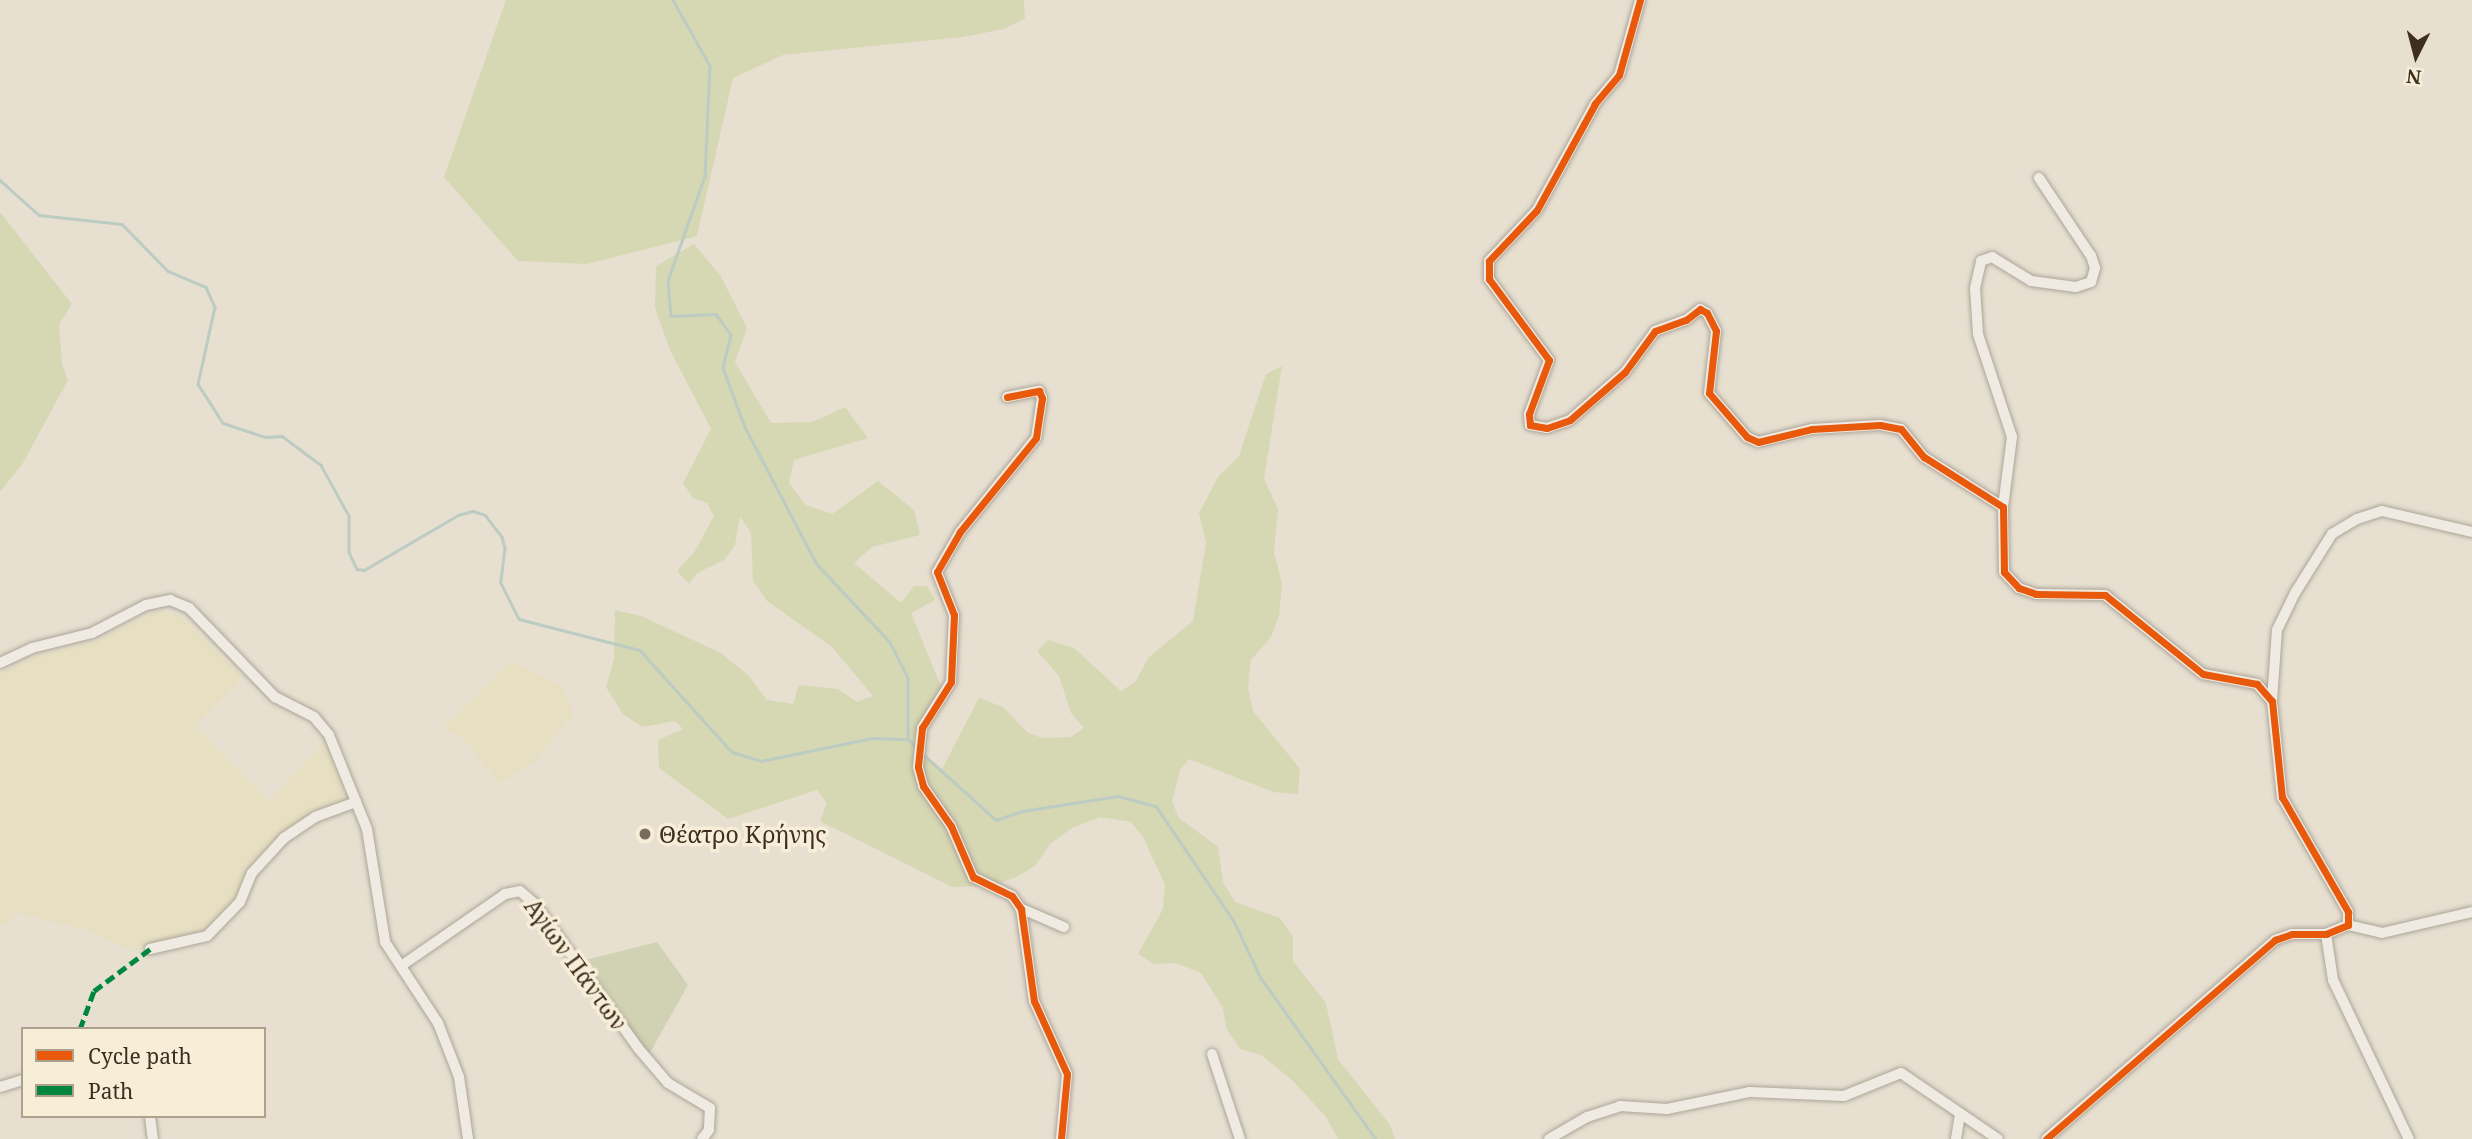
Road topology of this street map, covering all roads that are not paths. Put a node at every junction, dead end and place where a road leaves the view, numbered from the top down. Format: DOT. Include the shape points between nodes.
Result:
graph roads {
  1 [pos="1640,0"];
  2 [pos="2039,178"];
  3 [pos="1007,397"];
  4 [pos="2003,508"];
  5 [pos="2472,531"];
  6 [pos="0,663"];
  7 [pos="2272,701"];
  8 [pos="356,802"];
  9 [pos="1020,908"];
  10 [pos="2472,912"];
  11 [pos="2348,925"];
  12 [pos="1064,927"];
  13 [pos="2326,934"];
  14 [pos="150,949"];
  15 [pos="401,966"];
  16 [pos="1212,1054"];
  17 [pos="21,1081"];
  18 [pos="0,1087"];
  19 [pos="1960,1113"];
  20 [pos="150,1118"];
  21 [pos="153,1139"];
  22 [pos="468,1139"];
  23 [pos="702,1139"];
  24 [pos="1061,1139"];
  25 [pos="1240,1139"];
  26 [pos="1549,1139"];
  27 [pos="1956,1139"];
  28 [pos="1998,1139"];
  29 [pos="2046,1139"];
  30 [pos="2409,1139"];
  1 -- 4 [label="street" via="1619,75 1595,104 1537,210 1489,261 1489,279 1549,360 1530,425 1547,428 1570,420 1625,372 1655,331 1686,320 1700,309 1712,318 1716,331 1709,393 1747,437 1758,442 1812,429 1880,425 1901,429 1924,457"];
  2 -- 4 [label="street" via="2095,268 2091,282 2076,287 2031,281 1992,257 1981,261 1975,288 1978,334 2012,437"];
  3 -- 9 [label="street" via="1039,391 1036,438 960,532 937,572 954,615 951,682 922,728 918,767 923,786 951,826 973,877 1012,896"];
  4 -- 7 [label="street" via="2004,572 2019,587 2036,594 2105,595 2203,674 2250,680"];
  5 -- 7 [label="street" via="2382,511 2332,534 2277,630"];
  6 -- 8 [label="street" via="39,646 92,633 146,606 170,600 189,608 275,697 311,714 329,735"];
  7 -- 11 [label="street" via="2282,797 2344,901"];
  8 -- 14 [label="street" via="315,817 284,838 253,873 240,902 207,936"];
  8 -- 15 [label="street" via="367,829 381,928"];
  9 -- 12 [label="street"];
  9 -- 24 [label="street" via="1034,1001 1066,1074"];
  10 -- 11 [label="street" via="2382,933"];
  11 -- 13 [label="street"];
  13 -- 29 [label="street" via="2292,934 2275,940"];
  13 -- 30 [label="street" via="2333,980"];
  15 -- 22 [label="street" via="439,1023 459,1077"];
  15 -- 23 [label="street, Αγίων Πάντων" via="505,894 520,891 535,904 668,1083 710,1108 709,1130"];
  16 -- 25 [label="street"];
  17 -- 18 [label="street"];
  19 -- 26 [label="street" via="1901,1073 1844,1096 1750,1092 1667,1109 1620,1106 1587,1117"];
  19 -- 27 [label="street"];
  19 -- 28 [label="street"];
  20 -- 21 [label="street"];
}
